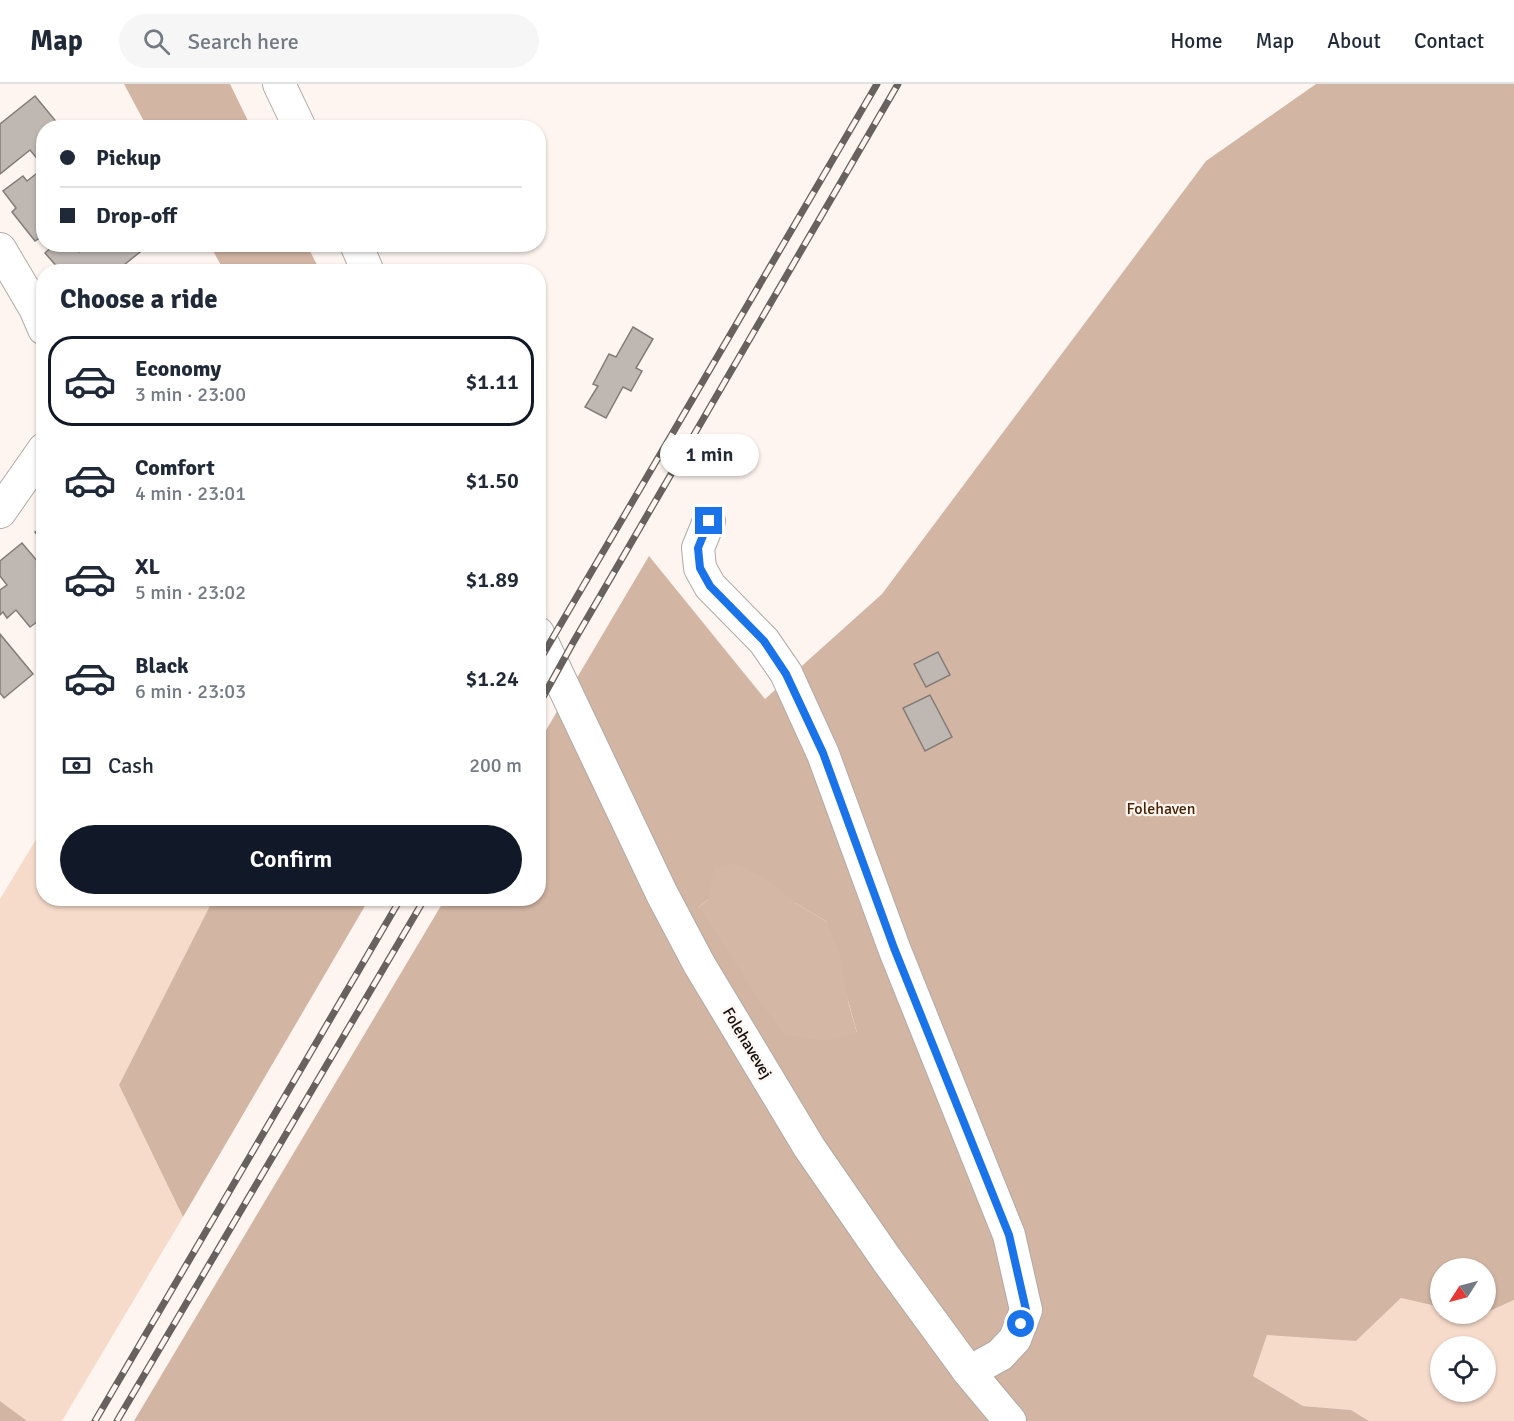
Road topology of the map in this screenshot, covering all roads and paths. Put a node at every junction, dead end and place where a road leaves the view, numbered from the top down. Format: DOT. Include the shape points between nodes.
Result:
graph roads {
  1 [pos="279,84"];
  2 [pos="296,120"];
  3 [pos="0,249"];
  4 [pos="36,310"];
  5 [pos="36,460"];
  6 [pos="0,512"];
  7 [pos="709,521"];
  8 [pos="546,650"];
  9 [pos="969,1372"];
  10 [pos="1010,1421"];
  1 -- 2 [label="street"];
  3 -- 4 [label="street"];
  5 -- 6 [label="street"];
  7 -- 9 [label="street" via="698,548 700,568 710,586 764,641 786,674 823,753 894,948 1009,1235 1026,1310 1015,1339 1000,1355"];
  8 -- 9 [label="street, Folehavevej" via="699,964 809,1147"];
  9 -- 10 [label="street, Folehavevej"];
}
